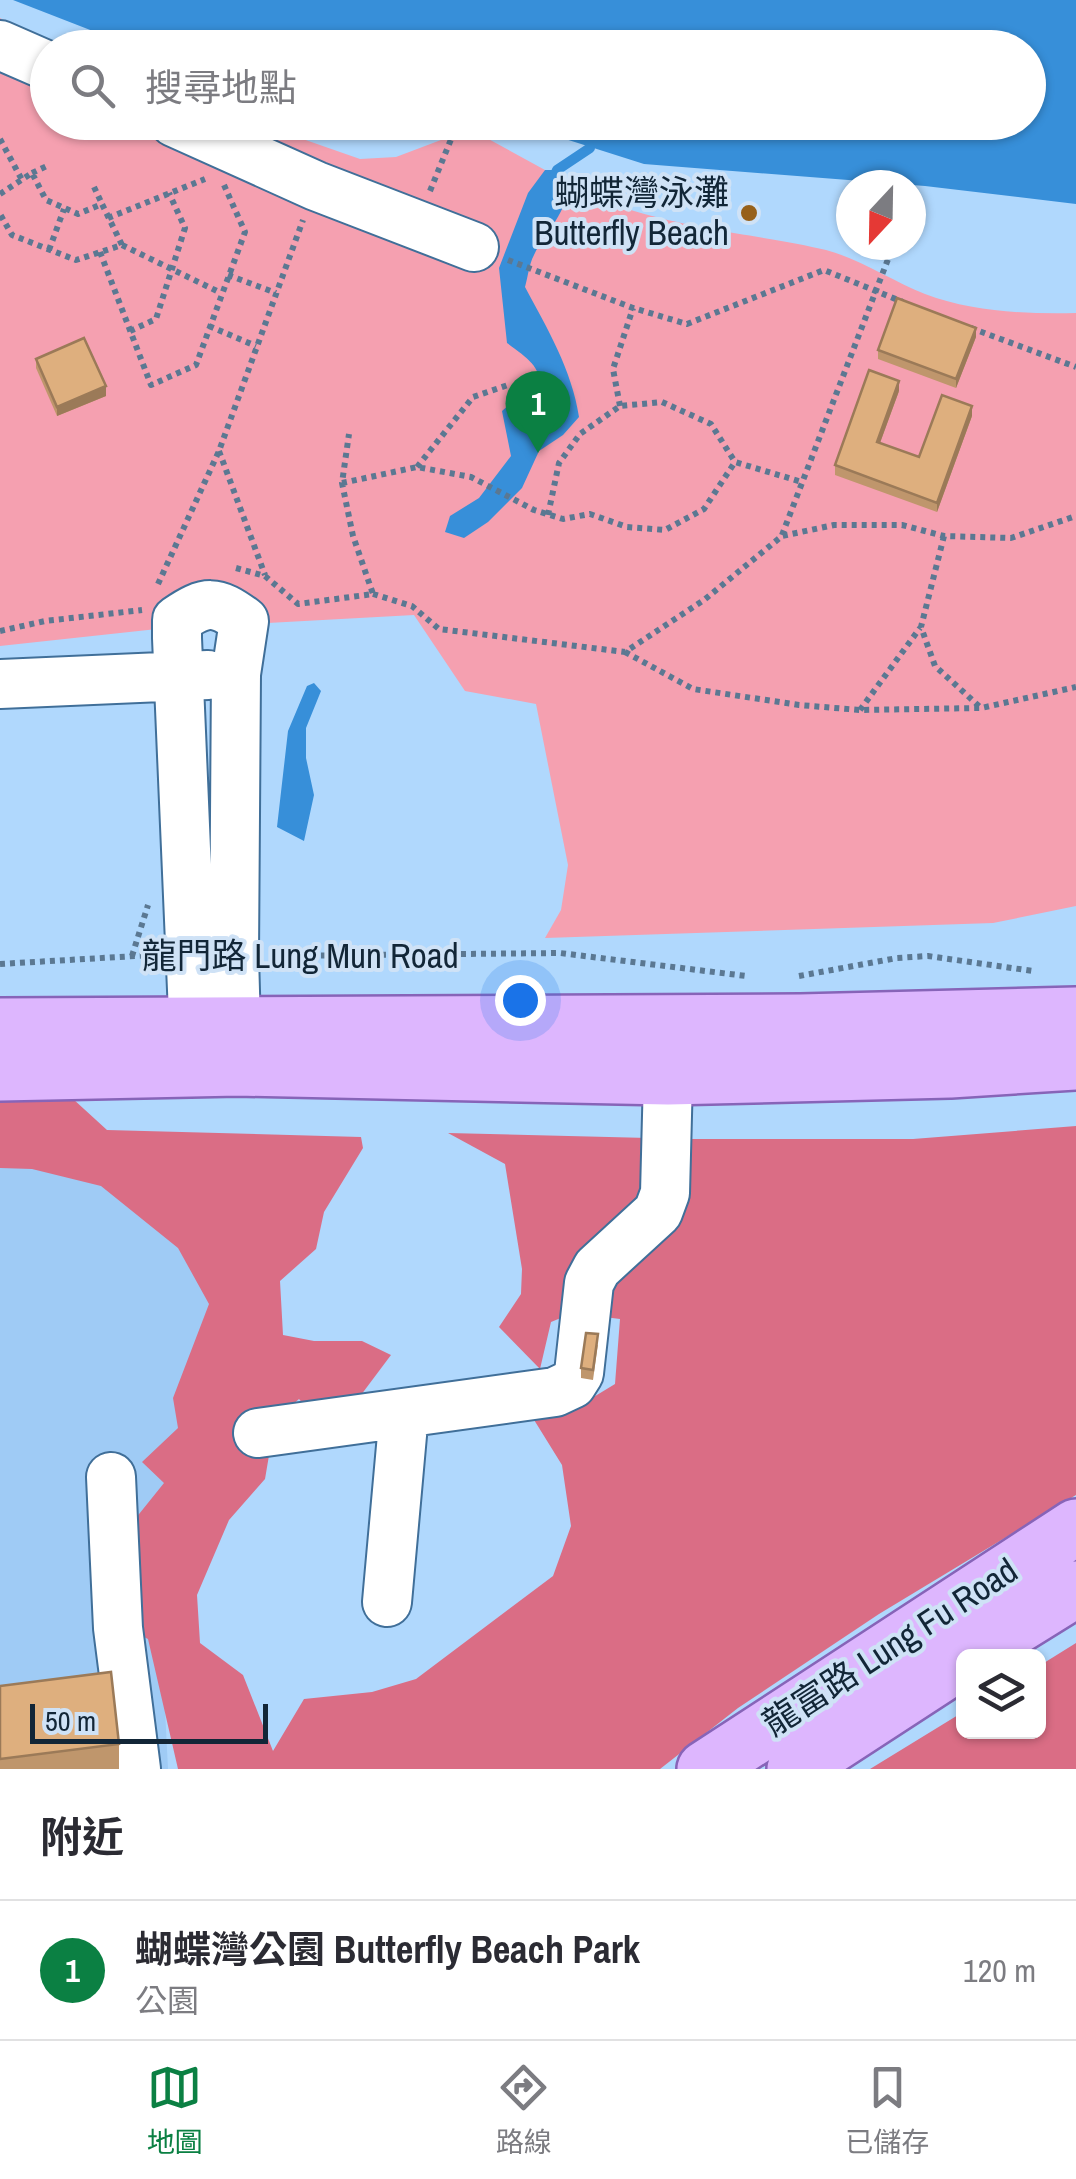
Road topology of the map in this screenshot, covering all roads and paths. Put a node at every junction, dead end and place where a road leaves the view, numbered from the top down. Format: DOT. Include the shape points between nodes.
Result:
graph roads {
  1 [pos="0,45"];
  2 [pos="30,58"];
  3 [pos="0,139"];
  4 [pos="214,140"];
  5 [pos="451,140"];
  6 [pos="48,164"];
  7 [pos="32,173"];
  8 [pos="22,180"];
  9 [pos="316,186"];
  10 [pos="94,187"];
  11 [pos="0,194"];
  12 [pos="169,194"];
  13 [pos="102,204"];
  14 [pos="65,208"];
  15 [pos="0,214"];
  16 [pos="108,218"];
  17 [pos="416,224"];
  18 [pos="122,245"];
  19 [pos="474,247"];
  20 [pos="50,250"];
  21 [pos="100,252"];
  22 [pos="888,260"];
  23 [pos="173,269"];
  24 [pos="228,275"];
  25 [pos="550,276"];
  26 [pos="876,292"];
  27 [pos="221,293"];
  28 [pos="276,293"];
  29 [pos="910,305"];
  30 [pos="633,308"];
  31 [pos="963,325"];
  32 [pos="209,326"];
  33 [pos="130,331"];
  34 [pos="256,346"];
  35 [pos="1076,367"];
  36 [pos="508,385"];
  37 [pos="620,406"];
  38 [pos="348,434"];
  39 [pos="219,451"];
  40 [pos="735,462"];
  41 [pos="417,467"];
  42 [pos="802,482"];
  43 [pos="342,483"];
  44 [pos="548,515"];
  45 [pos="1076,516"];
  46 [pos="782,536"];
  47 [pos="944,536"];
  48 [pos="227,565"];
  49 [pos="266,576"];
  50 [pos="172,582"];
  51 [pos="373,594"];
  52 [pos="147,609"];
  53 [pos="921,628"];
  54 [pos="0,631"];
  55 [pos="625,652"];
  56 [pos="236,674"];
  57 [pos="178,676"];
  58 [pos="0,684"];
  59 [pos="1076,687"];
  60 [pos="981,708"];
  61 [pos="860,710"];
  62 [pos="213,954"];
  63 [pos="0,964"];
  64 [pos="792,976"];
  65 [pos="756,977"];
  66 [pos="1063,994"];
  67 [pos="0,1026"];
  68 [pos="215,1046"];
  69 [pos="1076,1062"];
  70 [pos="0,1073"];
  71 [pos="668,1077"];
  72 [pos="404,1413"];
  73 [pos="258,1434"];
  74 [pos="111,1476"];
  75 [pos="1076,1527"];
  76 [pos="1076,1589"];
  77 [pos="387,1602"];
  78 [pos="980,1649"];
  79 [pos="956,1664"];
  80 [pos="136,1769"];
  81 [pos="704,1769"];
  82 [pos="795,1769"];
  1 -- 2 [label="street"];
  3 -- 8 [label="path"];
  4 -- 9 [label="street"];
  5 -- 17 [label="path"];
  6 -- 7 [label="path"];
  7 -- 8 [label="path"];
  7 -- 14 [label="path" via="46,200"];
  8 -- 11 [label="path"];
  9 -- 17 [label="street"];
  9 -- 28 [label="path"];
  10 -- 13 [label="path"];
  12 -- 16 [label="path"];
  12 -- 23 [label="path" via="186,228"];
  12 -- 24 [label="path" via="219,174 245,232"];
  13 -- 14 [label="path" via="78,214"];
  13 -- 16 [label="path"];
  14 -- 20 [label="path"];
  15 -- 20 [label="path" via="12,235"];
  16 -- 18 [label="path"];
  17 -- 19 [label="street"];
  18 -- 21 [label="path"];
  18 -- 23 [label="path"];
  20 -- 21 [label="path" via="76,260"];
  21 -- 33 [label="path"];
  22 -- 26 [label="path"];
  23 -- 27 [label="path"];
  23 -- 33 [label="path" via="156,319"];
  24 -- 27 [label="path"];
  24 -- 28 [label="path"];
  25 -- 30 [label="path"];
  26 -- 29 [label="path"];
  26 -- 30 [label="path" via="824,270 687,324"];
  26 -- 42 [label="path"];
  27 -- 32 [label="path"];
  28 -- 34 [label="path"];
  30 -- 37 [label="path" via="613,370"];
  31 -- 35 [label="path"];
  32 -- 33 [label="path" via="196,365 151,384"];
  32 -- 34 [label="path"];
  34 -- 39 [label="path"];
  36 -- 41 [label="path" via="473,397"];
  37 -- 40 [label="path" via="662,402 712,424"];
  37 -- 44 [label="path" via="580,434 560,464"];
  38 -- 43 [label="path"];
  39 -- 49 [label="path"];
  39 -- 50 [label="path" via="157,594"];
  40 -- 42 [label="path"];
  40 -- 44 [label="path" via="704,510 665,530 626,527 590,514 563,520"];
  41 -- 43 [label="path"];
  41 -- 44 [label="path" via="471,477"];
  42 -- 46 [label="path"];
  43 -- 51 [label="path"];
  45 -- 47 [label="path" via="1011,538"];
  46 -- 47 [label="path" via="834,525 902,525"];
  46 -- 55 [label="path" via="704,600"];
  47 -- 53 [label="path"];
  48 -- 49 [label="path"];
  49 -- 51 [label="path" via="298,604"];
  51 -- 55 [label="path" via="412,606 440,629"];
  52 -- 54 [label="path"];
  53 -- 60 [label="path" via="935,666"];
  53 -- 61 [label="path"];
  55 -- 61 [label="path" via="693,688"];
  56 -- 57 [label="street"];
  56 -- 57 [label="street" via="244,621 224,606 199,605 177,620"];
  56 -- 62 [label="street"];
  57 -- 58 [label="street"];
  57 -- 62 [label="street"];
  59 -- 60 [label="path"];
  60 -- 61 [label="path"];
  62 -- 63 [label="path, 龍門路 Lung Mun Road"];
  62 -- 65 [label="path, 龍門路 Lung Mun Road" via="560,952"];
  62 -- 68 [label="street"];
  64 -- 66 [label="path" via="928,956"];
  66 -- 68 [label="main road, 龍門路 Lung Mun Road" via="800,1022"];
  67 -- 68 [label="main road, 龍門路 Lung Mun Road"];
  68 -- 70 [label="main road, 龍門路 Lung Mun Road"];
  68 -- 71 [label="main road, 龍門路 Lung Mun Road"];
  69 -- 71 [label="main road, 龍門路 Lung Mun Road"];
  71 -- 72 [label="street" via="664,1194 658,1212 596,1268 572,1384"];
  72 -- 73 [label="street"];
  72 -- 77 [label="street"];
  74 -- 80 [label="street" via="118,1628"];
  75 -- 81 [label="main road, 龍富路 Lung Fu Road"];
  76 -- 78 [label="main road, 龍富路 Lung Fu Road"];
  79 -- 82 [label="main road, 龍富路 Lung Fu Road"];
}
